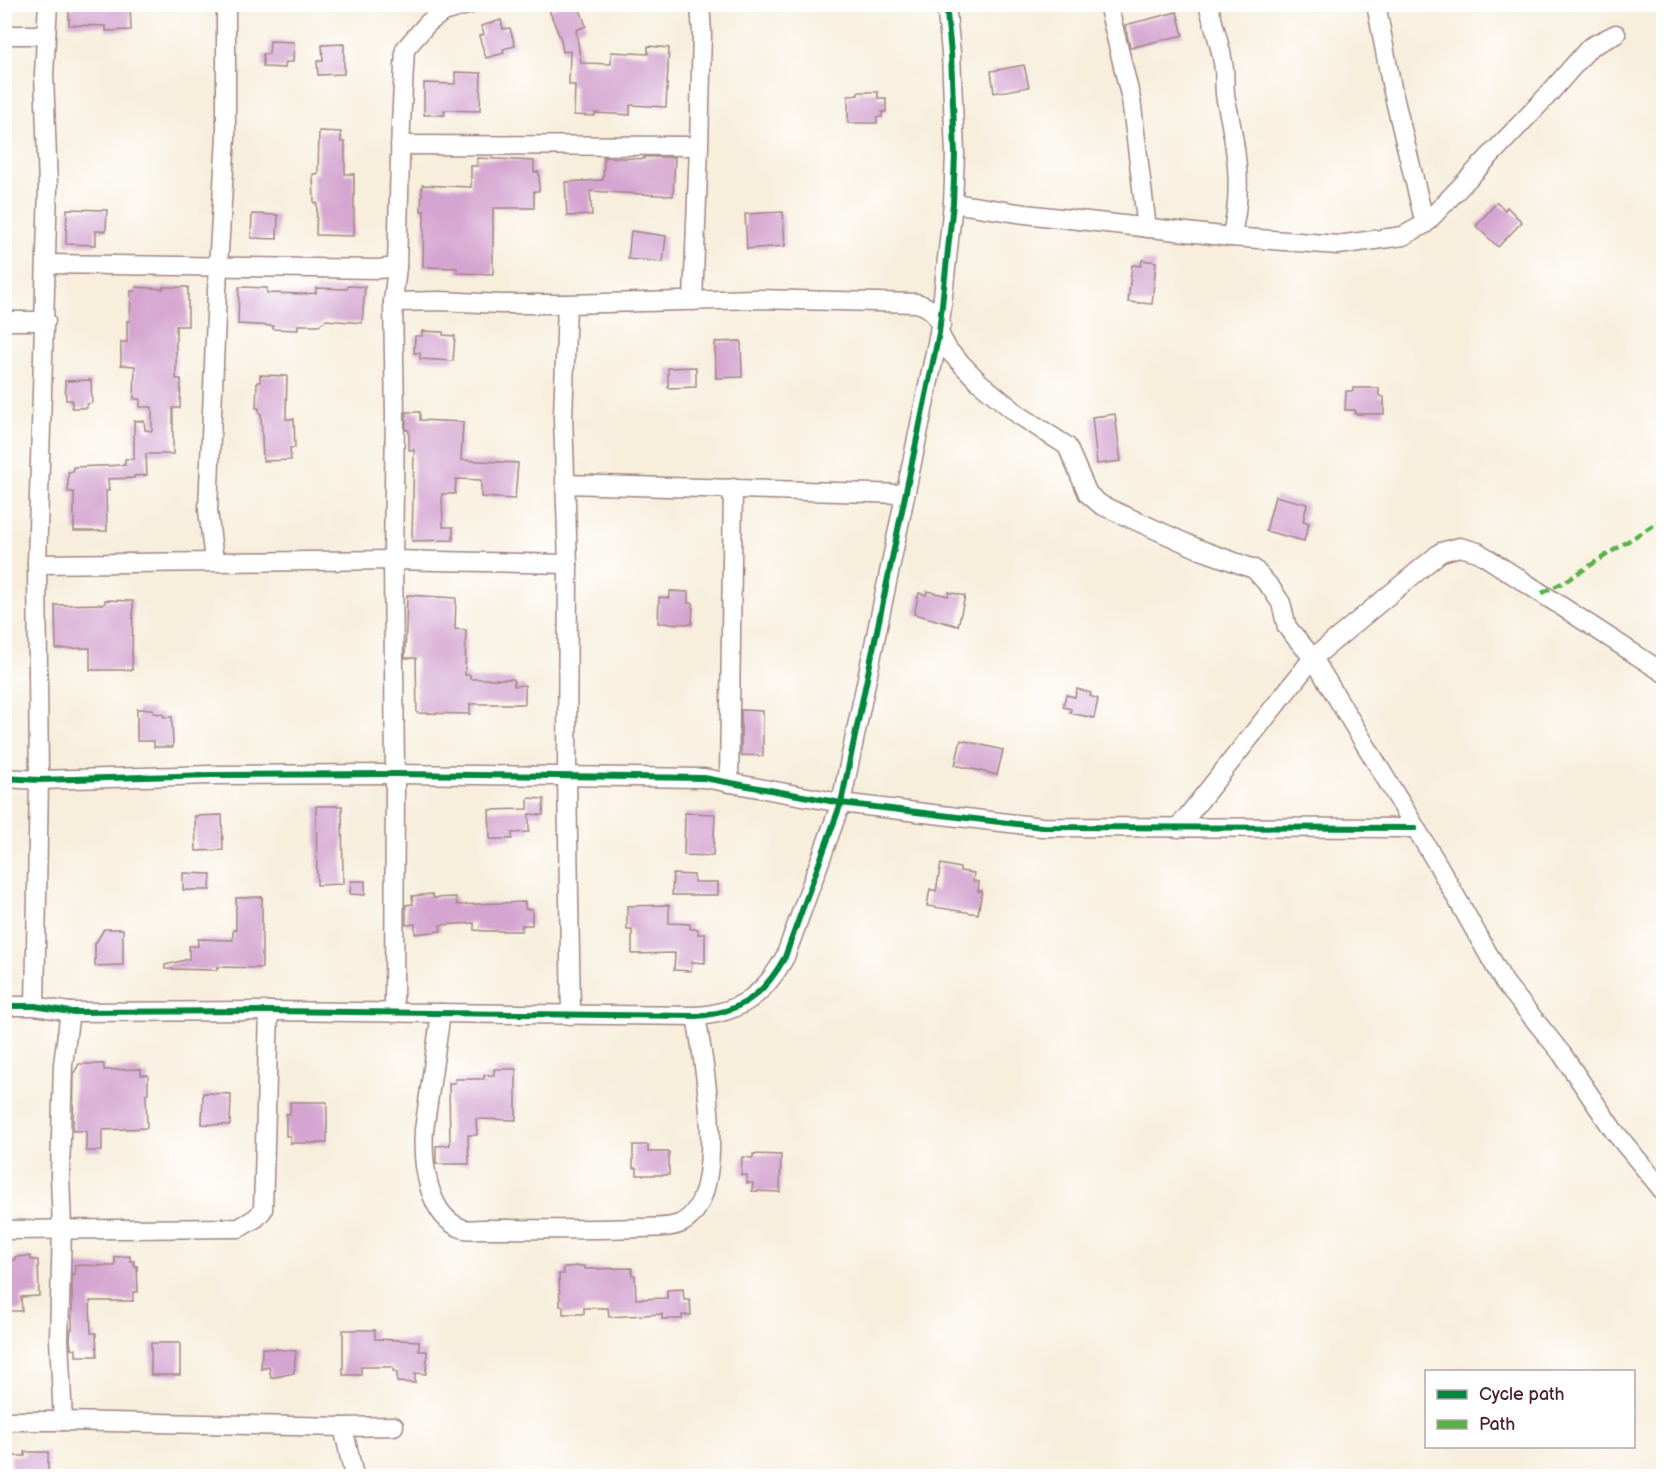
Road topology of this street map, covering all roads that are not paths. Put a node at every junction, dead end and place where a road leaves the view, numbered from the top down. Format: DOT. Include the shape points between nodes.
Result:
graph roads {
  1 [pos="48,4"];
  2 [pos="226,4"];
  3 [pos="471,4"];
  4 [pos="700,4"];
  5 [pos="946,4"];
  6 [pos="1108,4"];
  7 [pos="1208,4"];
  8 [pos="1376,4"];
  9 [pos="1616,34"];
  10 [pos="4,35"];
  11 [pos="46,35"];
  12 [pos="400,145"];
  13 [pos="699,146"];
  14 [pos="953,203"];
  15 [pos="1425,224"];
  16 [pos="1148,228"];
  17 [pos="1231,237"];
  18 [pos="47,264"];
  19 [pos="218,267"];
  20 [pos="397,267"];
  21 [pos="693,301"];
  22 [pos="393,302"];
  23 [pos="567,304"];
  24 [pos="4,321"];
  25 [pos="45,321"];
  26 [pos="940,329"];
  27 [pos="565,484"];
  28 [pos="734,488"];
  29 [pos="905,494"];
  30 [pos="393,560"];
  31 [pos="214,561"];
  32 [pos="37,564"];
  33 [pos="568,564"];
  34 [pos="1313,658"];
  35 [pos="1664,673"];
  36 [pos="395,774"];
  37 [pos="567,777"];
  38 [pos="4,778"];
  39 [pos="39,780"];
  40 [pos="729,783"];
  41 [pos="841,803"];
  42 [pos="1178,828"];
  43 [pos="1415,828"];
  44 [pos="4,1006"];
  45 [pos="35,1006"];
  46 [pos="269,1011"];
  47 [pos="70,1012"];
  48 [pos="394,1013"];
  49 [pos="441,1013"];
  50 [pos="571,1015"];
  51 [pos="696,1016"];
  52 [pos="1664,1192"];
  53 [pos="62,1229"];
  54 [pos="4,1230"];
  55 [pos="4,1421"];
  56 [pos="63,1421"];
  57 [pos="394,1426"];
  58 [pos="343,1427"];
  59 [pos="354,1476"];
  1 -- 11 [label="street"];
  2 -- 19 [label="street" via="226,137"];
  3 -- 12 [label="street" via="443,12 428,22 405,49"];
  4 -- 13 [label="street"];
  5 -- 14 [label="street" via="955,154"];
  6 -- 16 [label="street" via="1131,99"];
  7 -- 17 [label="street" via="1224,66 1237,172 1237,215"];
  8 -- 15 [label="street"];
  9 -- 15 [label="street" via="1590,47"];
  10 -- 11 [label="street"];
  11 -- 18 [label="street"];
  12 -- 13 [label="street"];
  12 -- 20 [label="street"];
  13 -- 21 [label="street"];
  14 -- 16 [label="street"];
  14 -- 26 [label="street"];
  15 -- 17 [label="street" via="1402,236 1338,245"];
  16 -- 17 [label="street"];
  18 -- 19 [label="street"];
  18 -- 25 [label="street"];
  19 -- 20 [label="street"];
  19 -- 31 [label="street" via="208,510"];
  20 -- 22 [label="street"];
  21 -- 23 [label="street"];
  21 -- 26 [label="street" via="916,303 934,312"];
  22 -- 23 [label="street"];
  22 -- 30 [label="street"];
  23 -- 27 [label="street"];
  24 -- 25 [label="street"];
  25 -- 32 [label="street"];
  26 -- 29 [label="street"];
  26 -- 34 [label="street" via="948,350 979,382 1018,415 1067,446 1088,494 1101,505 1254,569 1281,603 1287,627"];
  27 -- 28 [label="street"];
  27 -- 33 [label="street"];
  28 -- 29 [label="street"];
  28 -- 40 [label="street"];
  29 -- 41 [label="street"];
  30 -- 31 [label="street"];
  30 -- 33 [label="street"];
  30 -- 36 [label="street"];
  31 -- 32 [label="street"];
  32 -- 39 [label="street"];
  33 -- 37 [label="street"];
  34 -- 35 [label="street" via="1441,552 1460,547 1478,552"];
  34 -- 42 [label="street"];
  34 -- 43 [label="street"];
  36 -- 37 [label="street"];
  36 -- 39 [label="street"];
  36 -- 48 [label="street"];
  37 -- 40 [label="street" via="704,778"];
  37 -- 50 [label="street"];
  38 -- 39 [label="street"];
  39 -- 45 [label="street"];
  40 -- 41 [label="street"];
  41 -- 42 [label="street" via="1042,827"];
  41 -- 51 [label="street" via="777,971 751,1000 712,1015"];
  42 -- 43 [label="street"];
  43 -- 52 [label="street" via="1504,982"];
  44 -- 45 [label="street"];
  45 -- 47 [label="street"];
  46 -- 47 [label="street"];
  46 -- 48 [label="street"];
  46 -- 53 [label="street" via="263,1210 256,1218 239,1228"];
  47 -- 53 [label="street" via="63,1064"];
  48 -- 49 [label="street"];
  49 -- 50 [label="street"];
  49 -- 51 [label="street" via="422,1149 432,1195 449,1220 464,1229 615,1229 670,1226 684,1221 699,1203 706,1186 711,1148 709,1098"];
  50 -- 51 [label="street"];
  53 -- 54 [label="street"];
  53 -- 56 [label="street" via="59,1339"];
  55 -- 56 [label="street"];
  56 -- 58 [label="street"];
  57 -- 58 [label="street"];
  58 -- 59 [label="street"];
}
